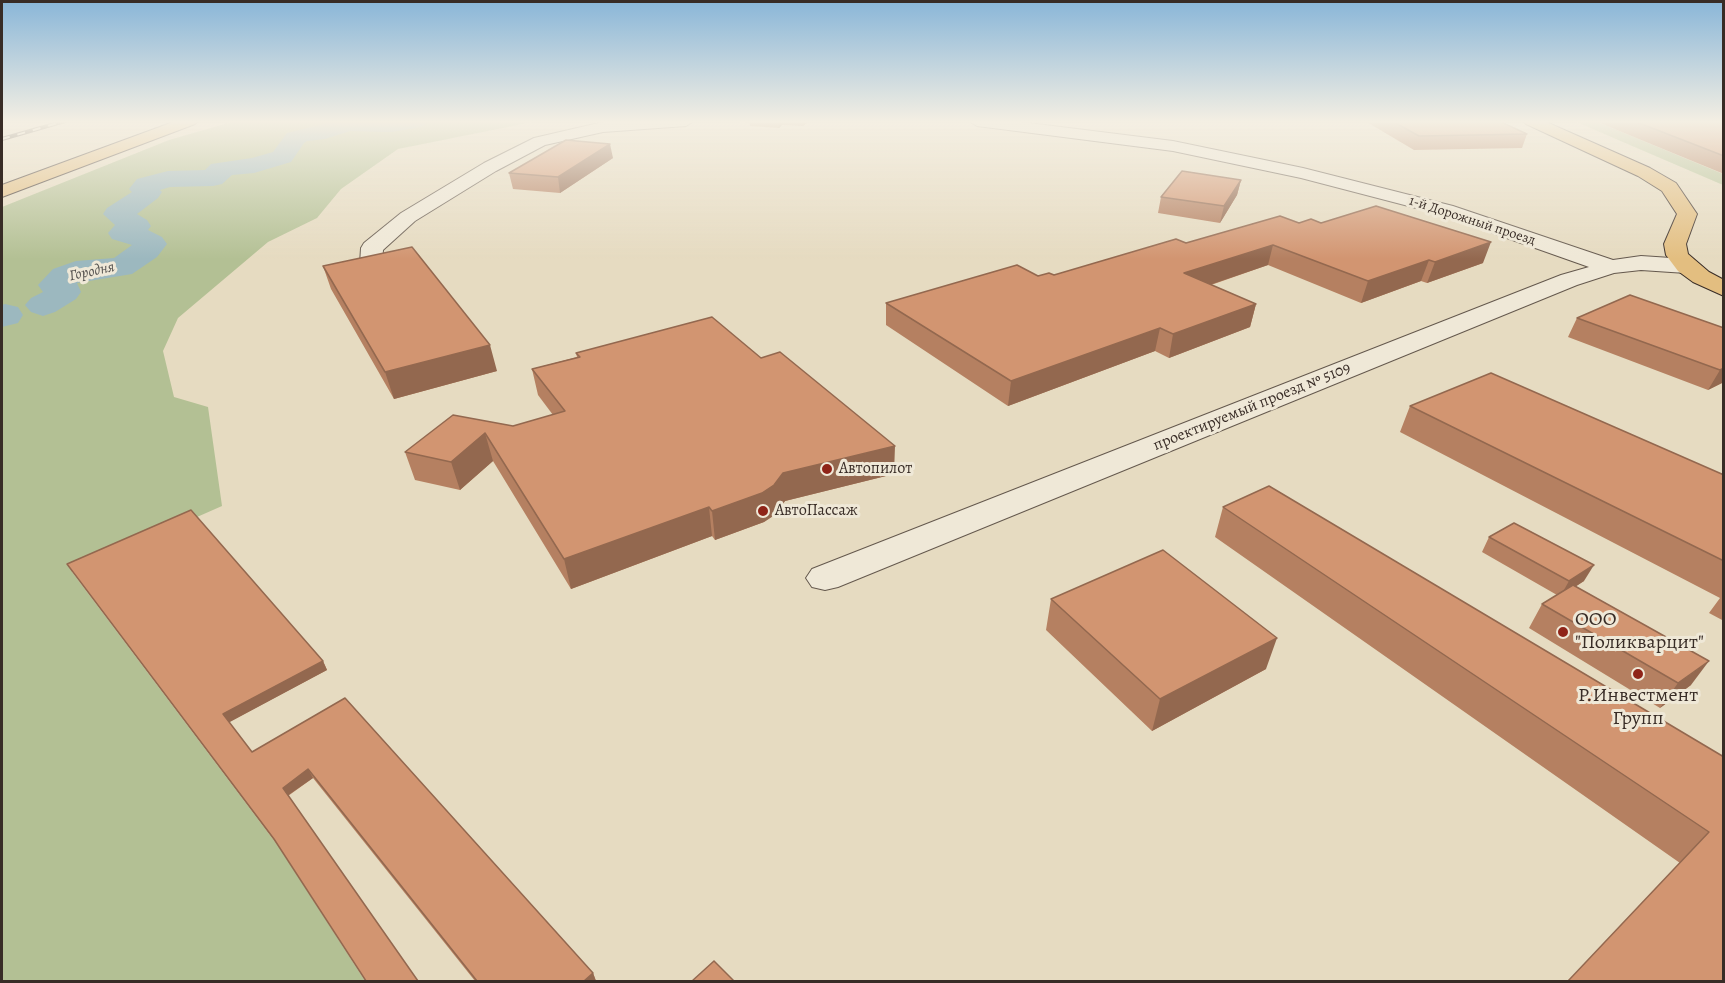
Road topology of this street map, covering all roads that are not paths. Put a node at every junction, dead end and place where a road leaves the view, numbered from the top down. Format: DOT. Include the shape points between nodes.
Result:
graph roads {
  1 [pos="29,167"];
  2 [pos="67,167"];
  3 [pos="490,167"];
  4 [pos="1274,167"];
  5 [pos="1635,167"];
  6 [pos="2,176"];
  7 [pos="2,191"];
  8 [pos="371,264"];
  9 [pos="1686,266"];
  10 [pos="1611,267"];
  11 [pos="1724,289"];
  12 [pos="825,578"];
  1 -- 6 [label="main road"];
  2 -- 7 [label="main road"];
  3 -- 8 [label="street" via="408,217 372,248"];
  4 -- 10 [label="street, 1-й Дорожный проезд" via="1446,210"];
  5 -- 9 [label="main road" via="1669,187 1682,202 1687,214 1675,244 1677,255"];
  9 -- 10 [label="street, проектируемый проезд № 5109" via="1641,263"];
  9 -- 11 [label="main road"];
  10 -- 12 [label="street, проектируемый проезд № 5109"];
}
